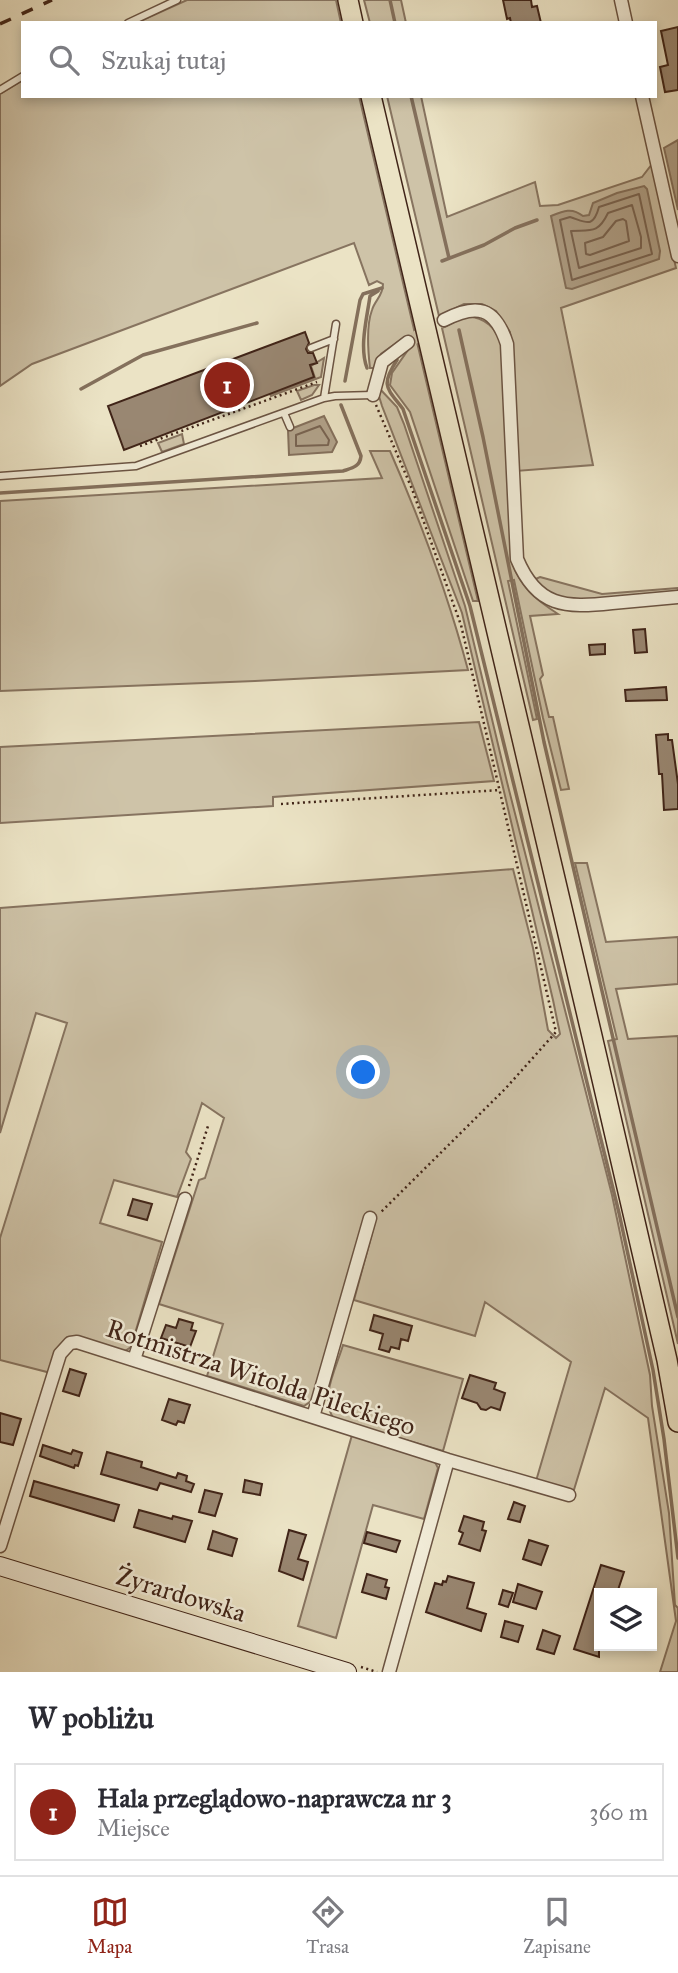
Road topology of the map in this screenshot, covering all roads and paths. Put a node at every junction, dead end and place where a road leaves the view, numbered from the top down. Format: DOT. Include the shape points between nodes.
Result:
graph roads {
  1 [pos="177,0"];
  2 [pos="348,0"];
  3 [pos="621,0"];
  4 [pos="132,21"];
  5 [pos="353,21"];
  6 [pos="626,21"];
  7 [pos="21,77"];
  8 [pos="0,90"];
  9 [pos="371,98"];
  10 [pos="642,98"];
  11 [pos="678,256"];
  12 [pos="444,320"];
  13 [pos="336,324"];
  14 [pos="334,339"];
  15 [pos="408,342"];
  16 [pos="311,348"];
  17 [pos="327,380"];
  18 [pos="268,394"];
  19 [pos="373,395"];
  20 [pos="324,398"];
  21 [pos="270,399"];
  22 [pos="284,412"];
  23 [pos="289,427"];
  24 [pos="140,446"];
  25 [pos="0,476"];
  26 [pos="678,597"];
  27 [pos="500,790"];
  28 [pos="281,804"];
  29 [pos="208,1126"];
  30 [pos="185,1199"];
  31 [pos="370,1219"];
  32 [pos="134,1360"];
  33 [pos="313,1416"];
  34 [pos="678,1422"];
  35 [pos="448,1460"];
  36 [pos="569,1495"];
  37 [pos="0,1546"];
  38 [pos="0,1566"];
  39 [pos="347,1672"];
  40 [pos="389,1672"];
  1 -- 4 [label="lane"];
  2 -- 5 [label="main road"];
  3 -- 6 [label="street"];
  7 -- 8 [label="lane"];
  9 -- 34 [label="main road"];
  10 -- 11 [label="street"];
  12 -- 26 [label="street" via="466,310 482,311 507,344 517,559 525,578 558,604"];
  13 -- 14 [label="lane"];
  14 -- 16 [label="lane"];
  14 -- 17 [label="lane"];
  15 -- 19 [label="street" via="382,362"];
  17 -- 20 [label="lane"];
  17 -- 21 [label="path"];
  18 -- 21 [label="path"];
  19 -- 20 [label="lane"];
  19 -- 27 [label="path" via="461,625"];
  20 -- 22 [label="lane"];
  21 -- 24 [label="path"];
  22 -- 23 [label="lane"];
  22 -- 25 [label="lane" via="136,466"];
  27 -- 28 [label="path"];
  27 -- 31 [label="path" via="556,1032 450,1146"];
  29 -- 30 [label="path"];
  30 -- 32 [label="street"];
  31 -- 33 [label="street"];
  32 -- 33 [label="street, Rotmistrza Witolda Pileckiego"];
  32 -- 37 [label="street, Rotmistrza Witolda Pileckiego" via="77,1342 62,1349"];
  33 -- 35 [label="street, Rotmistrza Witolda Pileckiego"];
  35 -- 36 [label="street, Rotmistrza Witolda Pileckiego"];
  35 -- 40 [label="street"];
  38 -- 39 [label="main road, Żyrardowska"];
}
